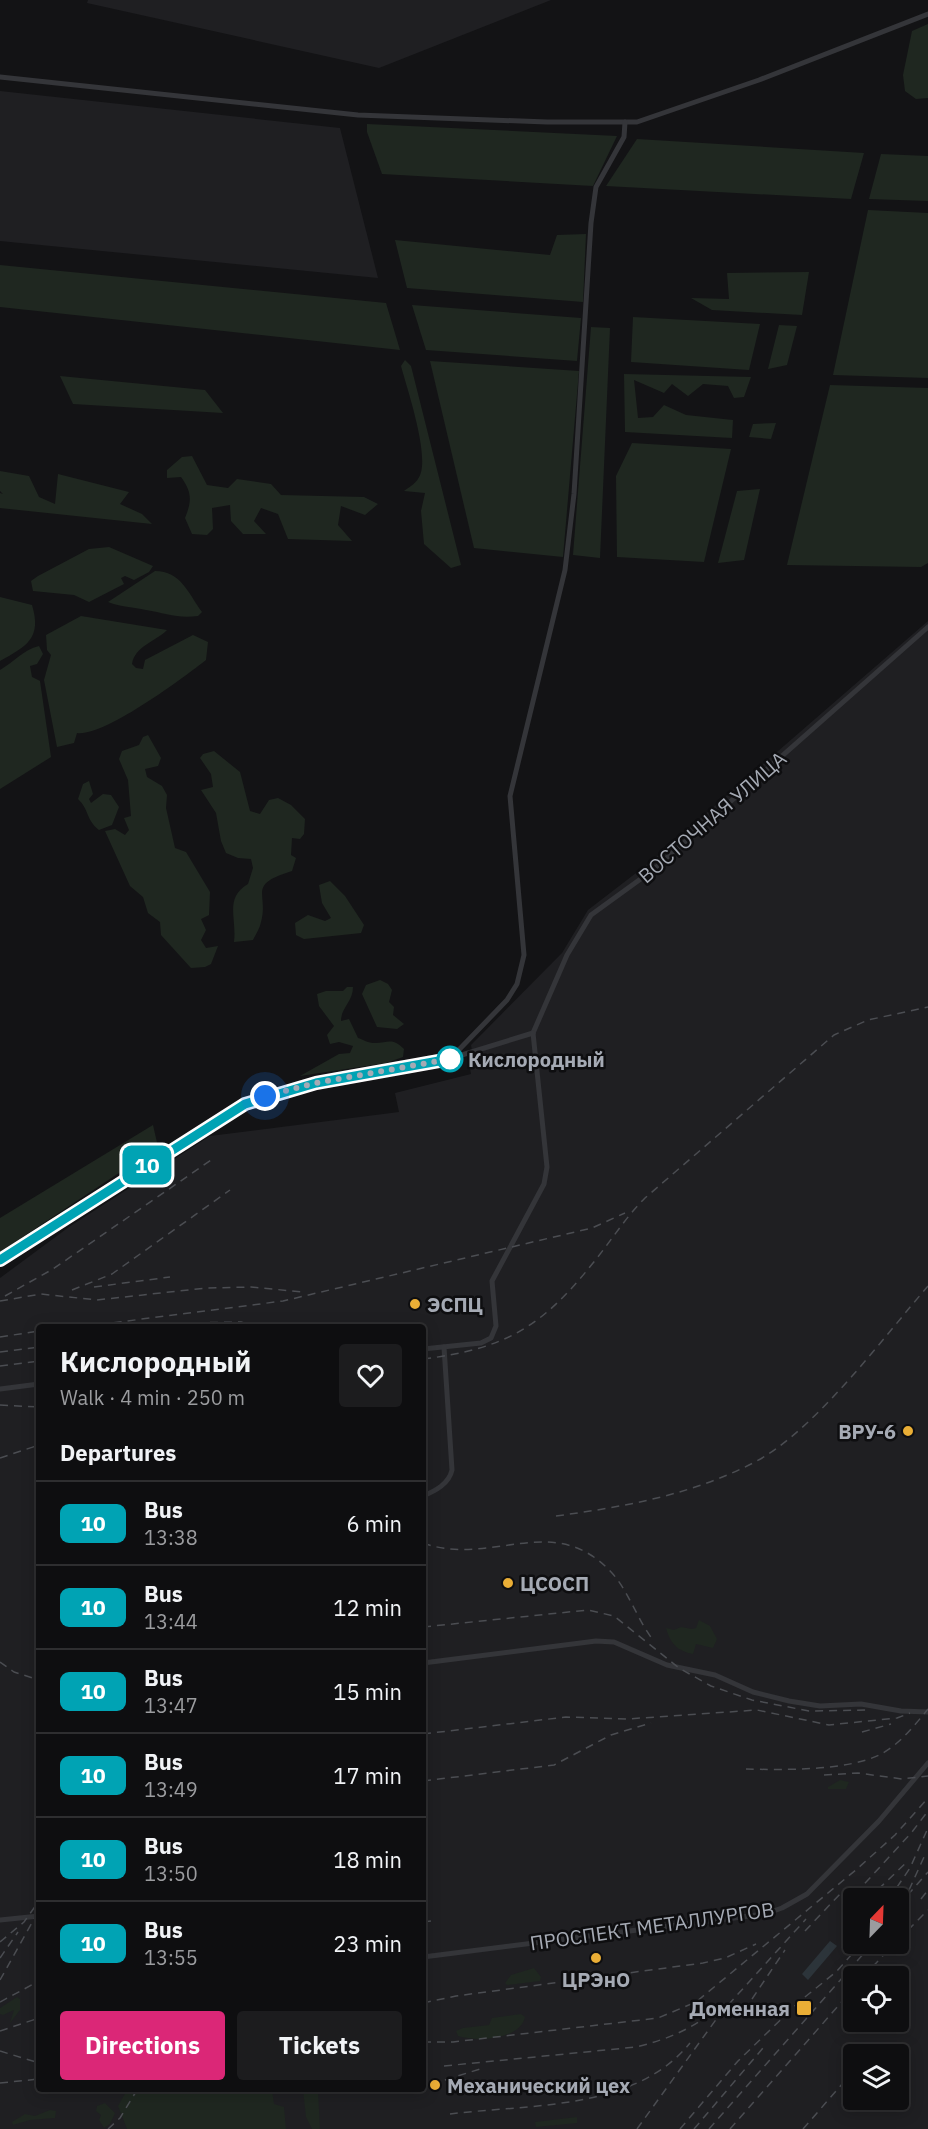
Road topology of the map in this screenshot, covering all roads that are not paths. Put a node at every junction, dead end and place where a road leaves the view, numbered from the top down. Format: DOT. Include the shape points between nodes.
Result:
graph roads {
  1 [pos="928,14"];
  2 [pos="0,77"];
  3 [pos="624,122"];
  4 [pos="928,627"];
  5 [pos="533,1033"];
  6 [pos="450,1059"];
  7 [pos="0,1260"];
  8 [pos="444,1347"];
  9 [pos="426,1349"];
  10 [pos="36,1384"];
  11 [pos="0,1389"];
  12 [pos="426,1494"];
  13 [pos="426,1663"];
  14 [pos="928,1712"];
  15 [pos="928,1763"];
  16 [pos="36,1916"];
  17 [pos="0,1920"];
  18 [pos="426,1957"];
  1 -- 3 [label="street" via="665,114"];
  2 -- 3 [label="street" via="358,115"];
  3 -- 6 [label="street" via="624,137 596,187 565,570 510,796 524,955 517,984 507,1000"];
  4 -- 5 [label="street, ВОСТОЧНАЯ УЛИЦА" via="653,870 591,915 567,955"];
  5 -- 6 [label="street"];
  5 -- 8 [label="street" via="547,1151 544,1184 492,1281 496,1326 491,1338 481,1343"];
  6 -- 7 [label="street" via="316,1083 245,1104"];
  8 -- 9 [label="street"];
  8 -- 12 [label="street" via="452,1470 442,1486"];
  10 -- 11 [label="street"];
  13 -- 14 [label="street" via="614,1642 667,1665 716,1675 753,1692 789,1701"];
  15 -- 18 [label="street, ПРОСПЕКТ МЕТАЛЛУРГОВ" via="879,1821 807,1894 782,1908 765,1914"];
  16 -- 17 [label="street"];
}
